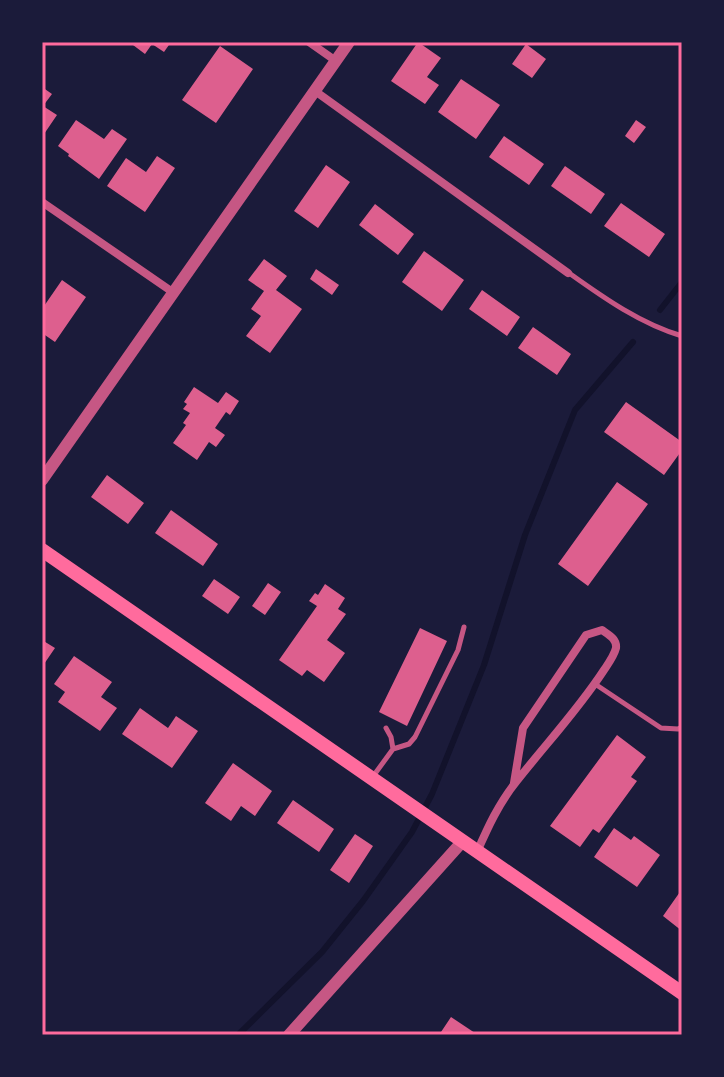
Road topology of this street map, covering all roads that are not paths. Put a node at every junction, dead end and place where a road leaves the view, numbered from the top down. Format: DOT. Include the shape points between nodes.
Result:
graph roads {
  1 [pos="309,42"];
  2 [pos="349,42"];
  3 [pos="336,61"];
  4 [pos="315,91"];
  5 [pos="42,202"];
  6 [pos="568,273"];
  7 [pos="174,293"];
  8 [pos="682,336"];
  9 [pos="42,480"];
  10 [pos="42,550"];
  11 [pos="464,627"];
  12 [pos="595,684"];
  13 [pos="682,727"];
  14 [pos="386,728"];
  15 [pos="393,749"];
  16 [pos="371,779"];
  17 [pos="514,783"];
  18 [pos="462,842"];
  19 [pos="477,852"];
  20 [pos="682,993"];
  21 [pos="289,1035"];
  1 -- 3 [label="street"];
  2 -- 3 [label="street"];
  3 -- 4 [label="street"];
  4 -- 6 [label="street"];
  4 -- 7 [label="street"];
  5 -- 7 [label="street"];
  6 -- 8 [label="lane" via="661,330"];
  7 -- 9 [label="street"];
  10 -- 16 [label="main road"];
  11 -- 15 [label="lane" via="415,737"];
  12 -- 13 [label="lane" via="661,728"];
  12 -- 17 [label="street"];
  12 -- 17 [label="street" via="615,652 612,637 602,630 586,635 523,728"];
  14 -- 15 [label="lane"];
  15 -- 16 [label="lane"];
  16 -- 18 [label="main road"];
  17 -- 19 [label="street"];
  18 -- 19 [label="main road"];
  18 -- 21 [label="street"];
  19 -- 20 [label="main road"];
}
